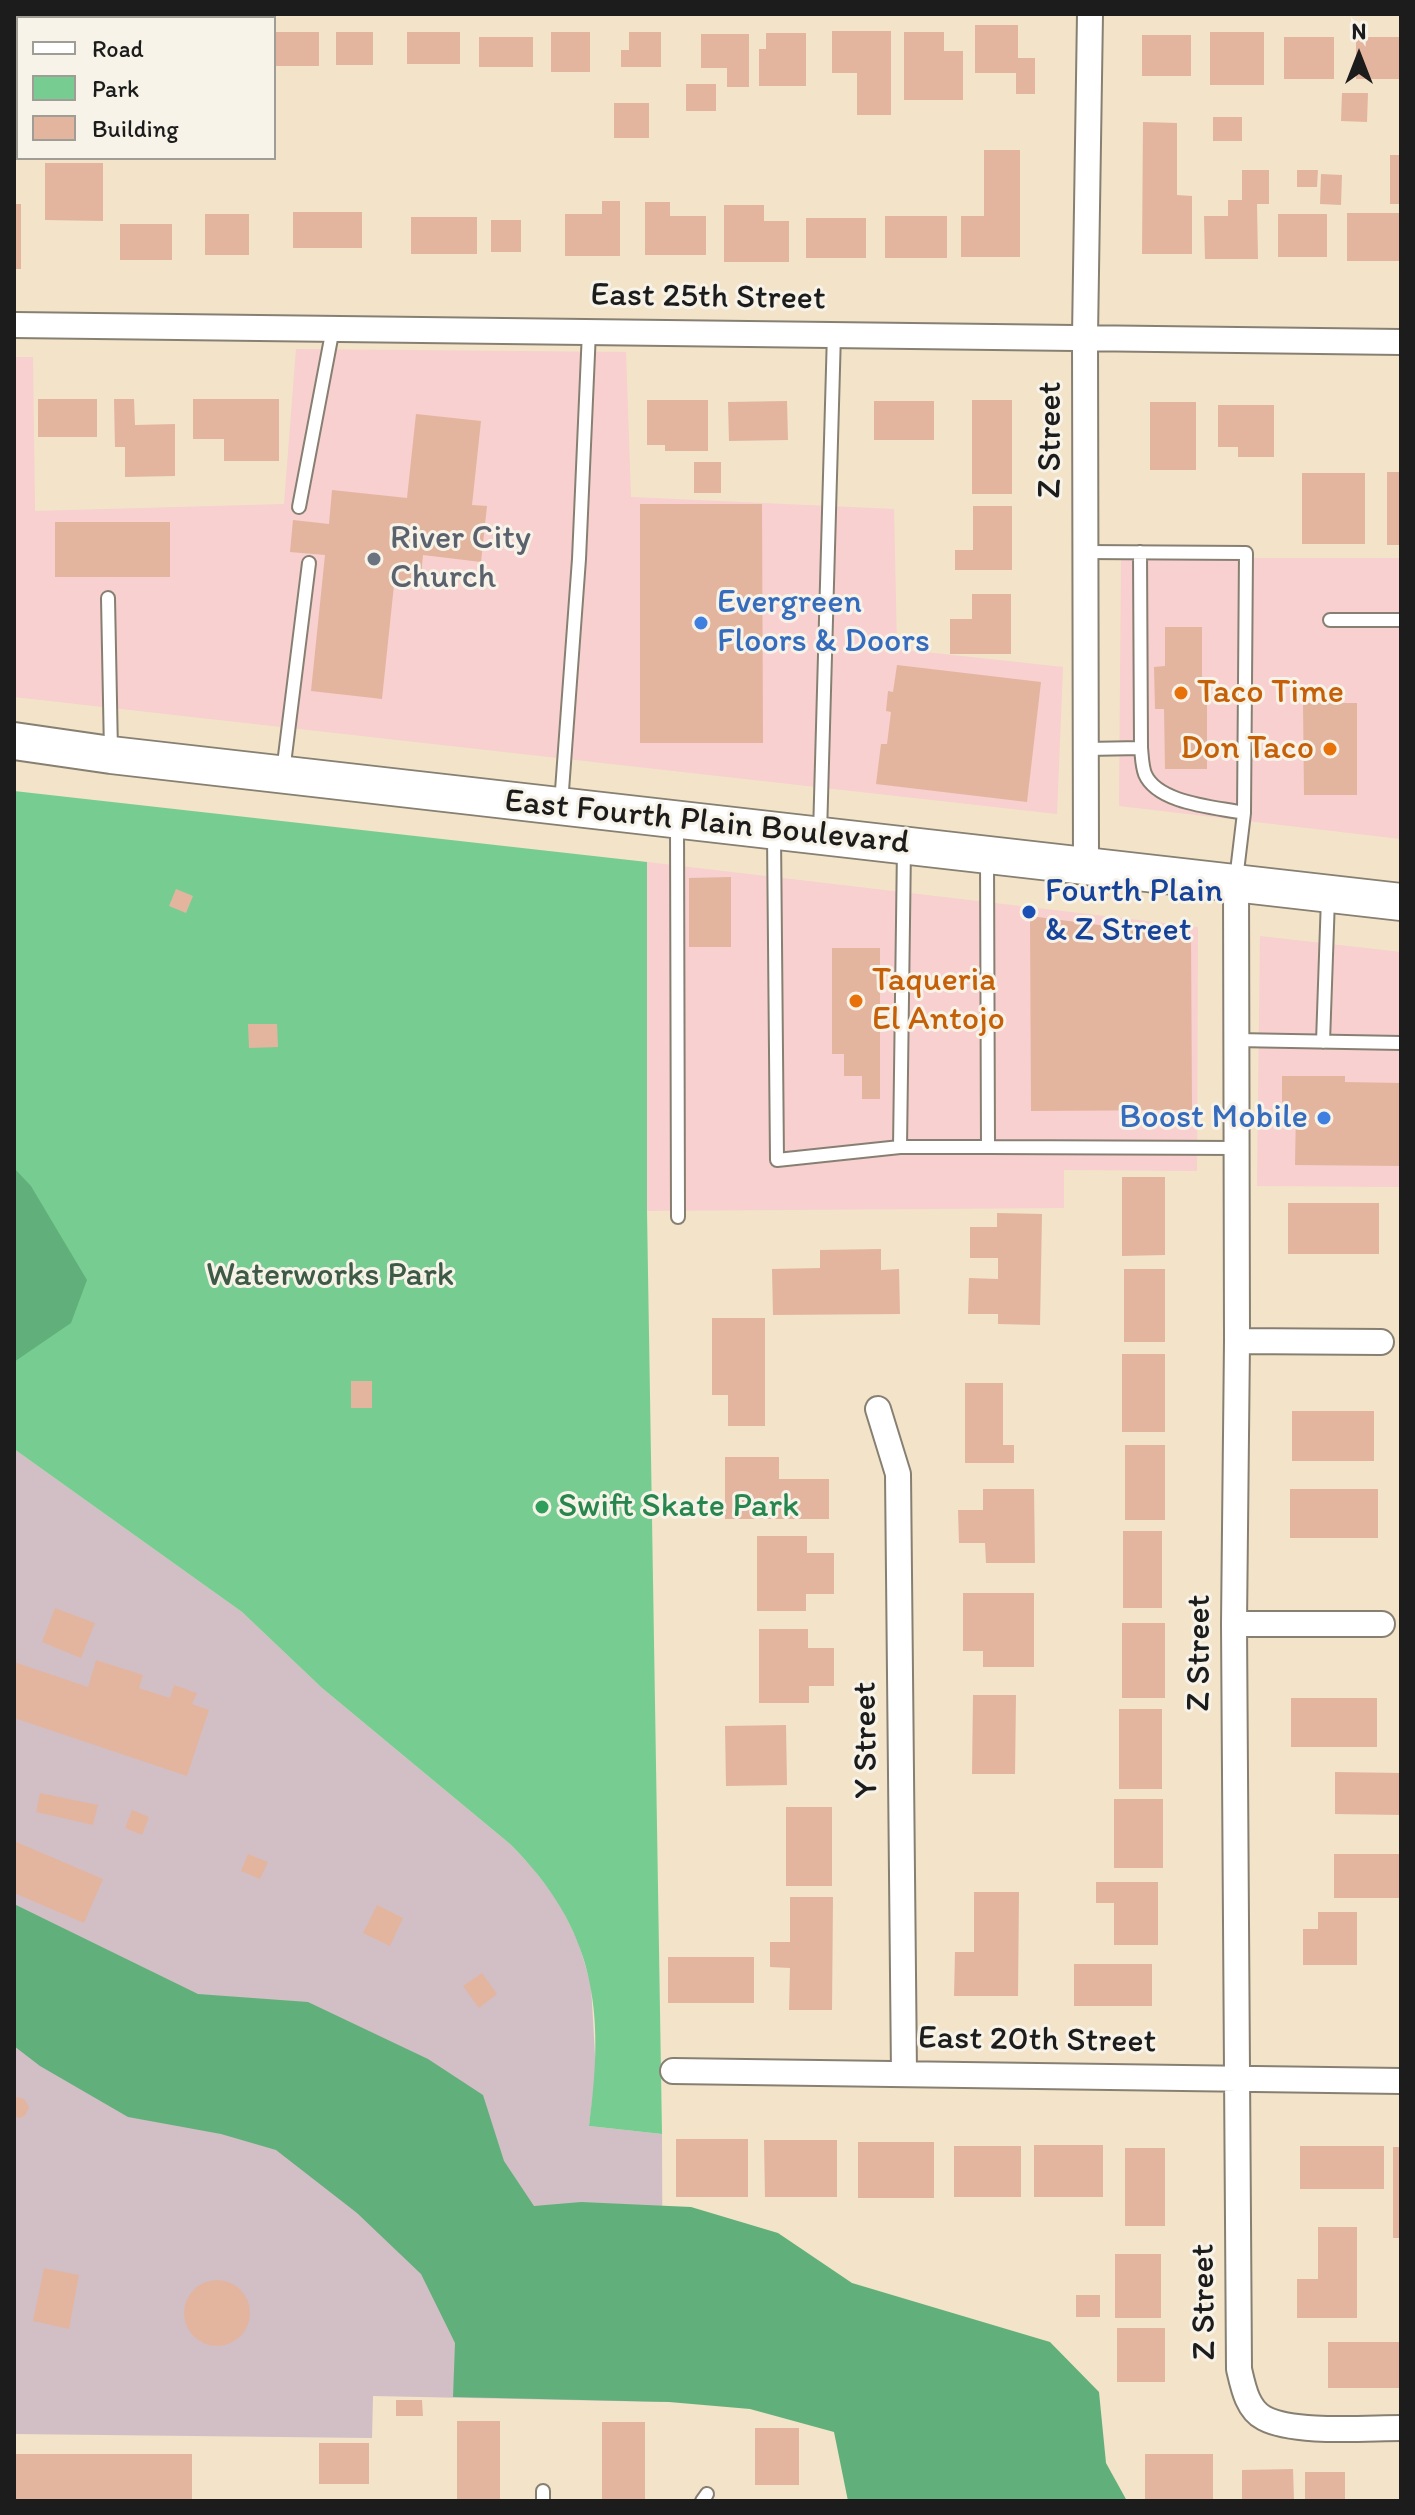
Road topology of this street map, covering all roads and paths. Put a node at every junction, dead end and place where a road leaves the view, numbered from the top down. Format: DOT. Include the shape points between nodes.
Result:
graph roads {
  1 [pos="1090,14"];
  2 [pos="14,325"];
  3 [pos="333,328"];
  4 [pos="589,331"];
  5 [pos="834,333"];
  6 [pos="1085,336"];
  7 [pos="1401,342"];
  8 [pos="299,507"];
  9 [pos="1085,552"];
  10 [pos="1140,552"];
  11 [pos="309,563"];
  12 [pos="108,598"];
  13 [pos="1330,620"];
  14 [pos="1401,620"];
  15 [pos="14,741"];
  16 [pos="1141,748"];
  17 [pos="1086,749"];
  18 [pos="111,755"];
  19 [pos="282,775"];
  20 [pos="560,807"];
  21 [pos="1244,813"];
  22 [pos="677,820"];
  23 [pos="774,831"];
  24 [pos="820,835"];
  25 [pos="904,845"];
  26 [pos="987,855"];
  27 [pos="1086,865"];
  28 [pos="1236,883"];
  29 [pos="1329,895"];
  30 [pos="1401,898"];
  31 [pos="1236,1040"];
  32 [pos="1323,1042"];
  33 [pos="1401,1043"];
  34 [pos="900,1147"];
  35 [pos="988,1147"];
  36 [pos="1237,1148"];
  37 [pos="678,1217"];
  38 [pos="1237,1341"];
  39 [pos="1381,1342"];
  40 [pos="878,1409"];
  41 [pos="1234,1624"];
  42 [pos="1382,1624"];
  43 [pos="673,2071"];
  44 [pos="904,2074"];
  45 [pos="1236,2078"];
  46 [pos="1401,2081"];
  47 [pos="1401,2428"];
  1 -- 6 [label="street, Z Street"];
  2 -- 3 [label="street, East 25th Street"];
  3 -- 4 [label="street, East 25th Street"];
  3 -- 8 [label="lane"];
  4 -- 5 [label="street, East 25th Street"];
  4 -- 20 [label="lane"];
  5 -- 6 [label="street, East 25th Street"];
  5 -- 24 [label="lane"];
  6 -- 7 [label="street, East 25th Street"];
  6 -- 9 [label="street, Z Street"];
  9 -- 10 [label="lane"];
  9 -- 17 [label="street, Z Street"];
  10 -- 16 [label="lane"];
  10 -- 21 [label="lane" via="1246,553"];
  11 -- 19 [label="lane"];
  12 -- 18 [label="lane"];
  13 -- 14 [label="lane"];
  15 -- 18 [label="main road, East Fourth Plain Boulevard"];
  16 -- 17 [label="lane"];
  16 -- 21 [label="lane" via="1145,775 1156,788 1181,801"];
  17 -- 27 [label="street, Z Street"];
  18 -- 19 [label="main road, East Fourth Plain Boulevard"];
  19 -- 20 [label="main road, East Fourth Plain Boulevard"];
  20 -- 22 [label="main road, East Fourth Plain Boulevard"];
  21 -- 28 [label="lane"];
  22 -- 23 [label="main road, East Fourth Plain Boulevard"];
  22 -- 37 [label="lane"];
  23 -- 24 [label="main road, East Fourth Plain Boulevard"];
  23 -- 34 [label="lane" via="777,1160"];
  24 -- 25 [label="main road, East Fourth Plain Boulevard"];
  25 -- 26 [label="main road, East Fourth Plain Boulevard"];
  25 -- 34 [label="lane"];
  26 -- 27 [label="main road, East Fourth Plain Boulevard"];
  26 -- 35 [label="lane"];
  27 -- 28 [label="main road, East Fourth Plain Boulevard"];
  28 -- 29 [label="main road, East Fourth Plain Boulevard"];
  28 -- 31 [label="street, Z Street"];
  29 -- 30 [label="main road, East Fourth Plain Boulevard"];
  29 -- 32 [label="lane"];
  31 -- 32 [label="lane"];
  31 -- 36 [label="street, Z Street"];
  32 -- 33 [label="lane"];
  34 -- 35 [label="lane"];
  35 -- 36 [label="lane"];
  36 -- 38 [label="street, Z Street"];
  38 -- 39 [label="street"];
  38 -- 41 [label="street, Z Street"];
  40 -- 44 [label="street, Y Street" via="898,1474"];
  41 -- 42 [label="street"];
  41 -- 45 [label="street, Z Street"];
  43 -- 44 [label="street, East 20th Street"];
  44 -- 45 [label="street, East 20th Street"];
  45 -- 46 [label="street, East 20th Street"];
  45 -- 47 [label="street, Z Street" via="1239,2369 1246,2397 1262,2417 1300,2427"];
}
